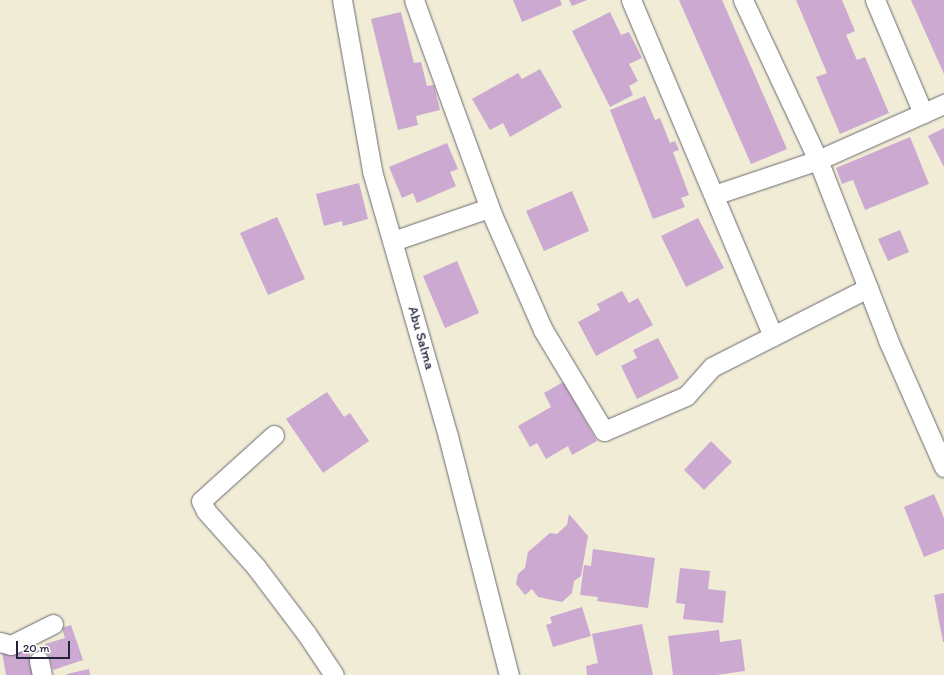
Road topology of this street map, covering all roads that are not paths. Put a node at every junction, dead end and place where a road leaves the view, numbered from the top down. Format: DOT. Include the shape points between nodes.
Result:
graph roads {
  1 [pos="342,0"];
  2 [pos="414,0"];
  3 [pos="631,0"];
  4 [pos="743,0"];
  5 [pos="875,0"];
  6 [pos="944,104"];
  7 [pos="923,113"];
  8 [pos="818,160"];
  9 [pos="714,195"];
  10 [pos="489,208"];
  11 [pos="393,241"];
  12 [pos="868,288"];
  13 [pos="773,336"];
  14 [pos="274,435"];
  15 [pos="944,467"];
  16 [pos="53,624"];
  17 [pos="0,642"];
  18 [pos="334,675"];
  19 [pos="509,675"];
  1 -- 11 [label="street, Abu Salma" via="372,171"];
  2 -- 10 [label="street"];
  3 -- 9 [label="street"];
  4 -- 8 [label="street"];
  5 -- 7 [label="street"];
  6 -- 7 [label="street"];
  7 -- 8 [label="street"];
  8 -- 9 [label="street"];
  8 -- 12 [label="street"];
  9 -- 13 [label="street"];
  10 -- 11 [label="street"];
  10 -- 13 [label="street" via="543,330 604,431 686,396 712,367"];
  11 -- 19 [label="street, Abu Salma" via="448,436"];
  12 -- 13 [label="street"];
  12 -- 15 [label="street"];
  14 -- 18 [label="street" via="200,501 256,566"];
  16 -- 17 [label="street" via="11,645"];
}
